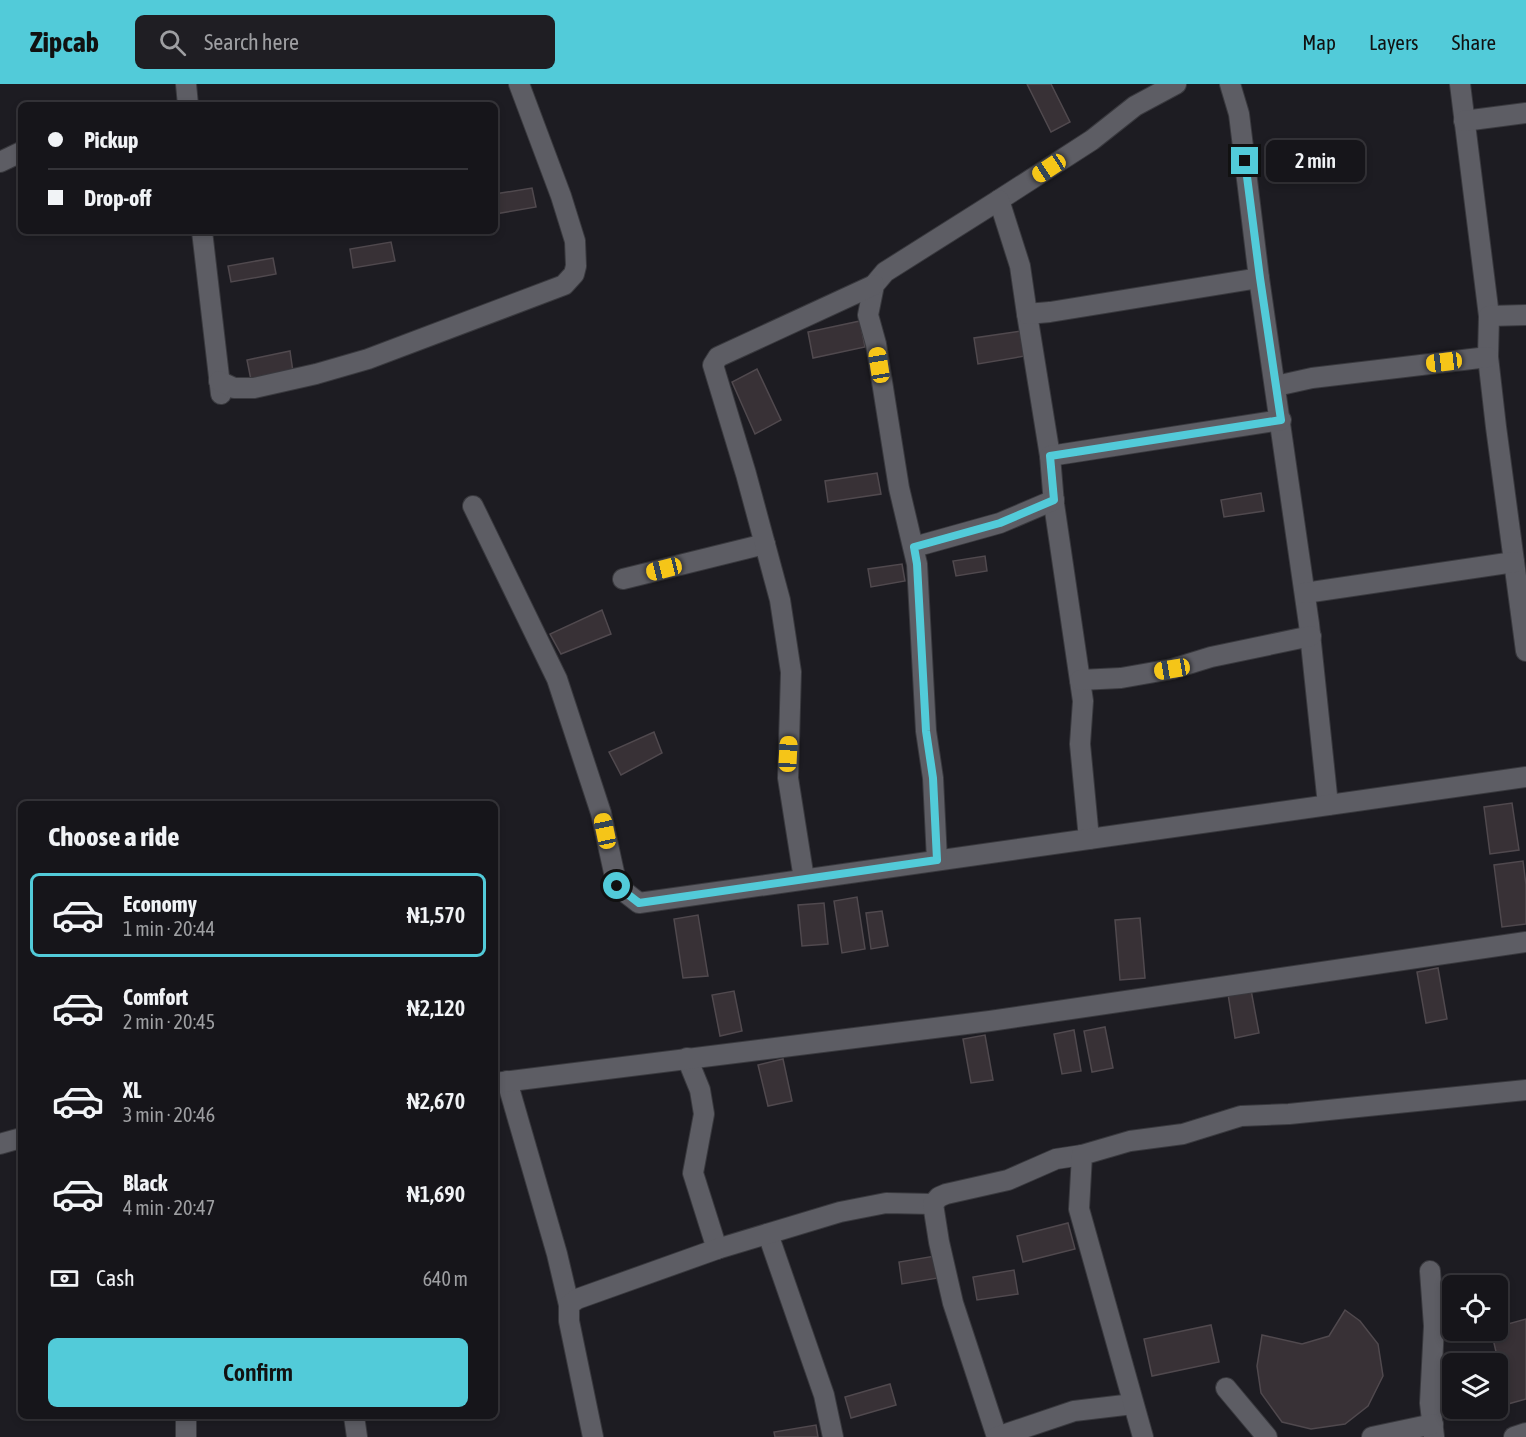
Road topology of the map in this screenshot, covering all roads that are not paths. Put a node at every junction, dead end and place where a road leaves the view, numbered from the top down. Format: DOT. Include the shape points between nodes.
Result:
graph roads {
  1 [pos="186,84"];
  2 [pos="519,84"];
  3 [pos="1176,84"];
  4 [pos="1230,84"];
  5 [pos="1460,84"];
  6 [pos="188,102"];
  7 [pos="1526,113"];
  8 [pos="1464,121"];
  9 [pos="18,153"];
  10 [pos="0,162"];
  11 [pos="999,200"];
  12 [pos="202,234"];
  13 [pos="1260,278"];
  14 [pos="874,285"];
  15 [pos="1027,314"];
  16 [pos="1526,315"];
  17 [pos="1489,316"];
  18 [pos="1488,357"];
  19 [pos="1276,386"];
  20 [pos="1281,420"];
  21 [pos="1050,456"];
  22 [pos="1054,500"];
  23 [pos="473,506"];
  24 [pos="765,544"];
  25 [pos="914,547"];
  26 [pos="1514,562"];
  27 [pos="623,579"];
  28 [pos="1305,593"];
  29 [pos="1524,626"];
  30 [pos="1311,636"];
  31 [pos="1526,651"];
  32 [pos="1080,680"];
  33 [pos="1526,777"];
  34 [pos="1328,805"];
  35 [pos="1089,839"];
  36 [pos="937,860"];
  37 [pos="804,879"];
  38 [pos="1526,942"];
  39 [pos="687,1058"];
  40 [pos="501,1082"];
  41 [pos="1526,1090"];
  42 [pos="18,1139"];
  43 [pos="0,1144"];
  44 [pos="1082,1155"];
  45 [pos="933,1204"];
  46 [pos="768,1234"];
  47 [pos="717,1249"];
  48 [pos="1430,1271"];
  49 [pos="569,1305"];
  50 [pos="1226,1388"];
  51 [pos="1133,1404"];
  52 [pos="186,1419"];
  53 [pos="354,1419"];
  54 [pos="1433,1431"];
  55 [pos="1526,1433"];
  56 [pos="186,1437"];
  57 [pos="357,1437"];
  58 [pos="593,1437"];
  59 [pos="833,1437"];
  60 [pos="997,1437"];
  61 [pos="1143,1437"];
  62 [pos="1267,1437"];
  63 [pos="1372,1437"];
  64 [pos="1514,1437"];
  1 -- 6 [label="street"];
  2 -- 12 [label="street" via="575,241 576,266 564,285 368,359 254,388 220,389"];
  3 -- 11 [label="street" via="1135,106 1092,140"];
  4 -- 13 [label="street" via="1239,114"];
  5 -- 8 [label="street"];
  7 -- 8 [label="street"];
  8 -- 17 [label="street"];
  9 -- 10 [label="street"];
  11 -- 14 [label="street" via="885,272"];
  11 -- 15 [label="street" via="1020,266"];
  13 -- 15 [label="street"];
  13 -- 19 [label="street"];
  14 -- 24 [label="street" via="718,357 713,365"];
  14 -- 25 [label="street" via="868,315 899,488"];
  15 -- 21 [label="street"];
  16 -- 17 [label="street"];
  17 -- 18 [label="street"];
  18 -- 19 [label="street" via="1311,378"];
  18 -- 26 [label="street"];
  19 -- 20 [label="street"];
  20 -- 21 [label="street"];
  20 -- 28 [label="street"];
  21 -- 22 [label="street"];
  22 -- 25 [label="street" via="1000,523"];
  22 -- 32 [label="street"];
  23 -- 37 [label="street" via="556,679 601,813 617,886 639,903"];
  24 -- 27 [label="street"];
  24 -- 37 [label="street" via="780,600 791,672 788,778"];
  25 -- 36 [label="street"];
  26 -- 28 [label="street"];
  26 -- 29 [label="street"];
  28 -- 30 [label="street"];
  29 -- 31 [label="street"];
  30 -- 32 [label="street" via="1172,669"];
  30 -- 34 [label="street"];
  32 -- 35 [label="street" via="1080,744"];
  33 -- 34 [label="street"];
  34 -- 35 [label="street"];
  35 -- 36 [label="street"];
  36 -- 37 [label="street"];
  38 -- 39 [label="street" via="990,1021"];
  39 -- 40 [label="street"];
  39 -- 47 [label="street" via="700,1090 704,1114 693,1173"];
  40 -- 49 [label="street" via="554,1243"];
  41 -- 44 [label="street" via="1248,1115 1183,1134 1130,1141"];
  42 -- 43 [label="street"];
  44 -- 45 [label="street" via="1056,1159 1008,1180 946,1194"];
  44 -- 51 [label="street" via="1079,1209"];
  45 -- 46 [label="street" via="886,1203"];
  45 -- 60 [label="street" via="953,1303"];
  46 -- 47 [label="street"];
  46 -- 59 [label="street" via="824,1395"];
  47 -- 49 [label="street" via="582,1295"];
  48 -- 54 [label="street"];
  49 -- 58 [label="street" via="571,1334"];
  50 -- 62 [label="street"];
  51 -- 60 [label="street" via="1074,1411"];
  51 -- 61 [label="street"];
  52 -- 56 [label="street"];
  53 -- 57 [label="street"];
  54 -- 63 [label="street"];
  55 -- 64 [label="street"];
}
